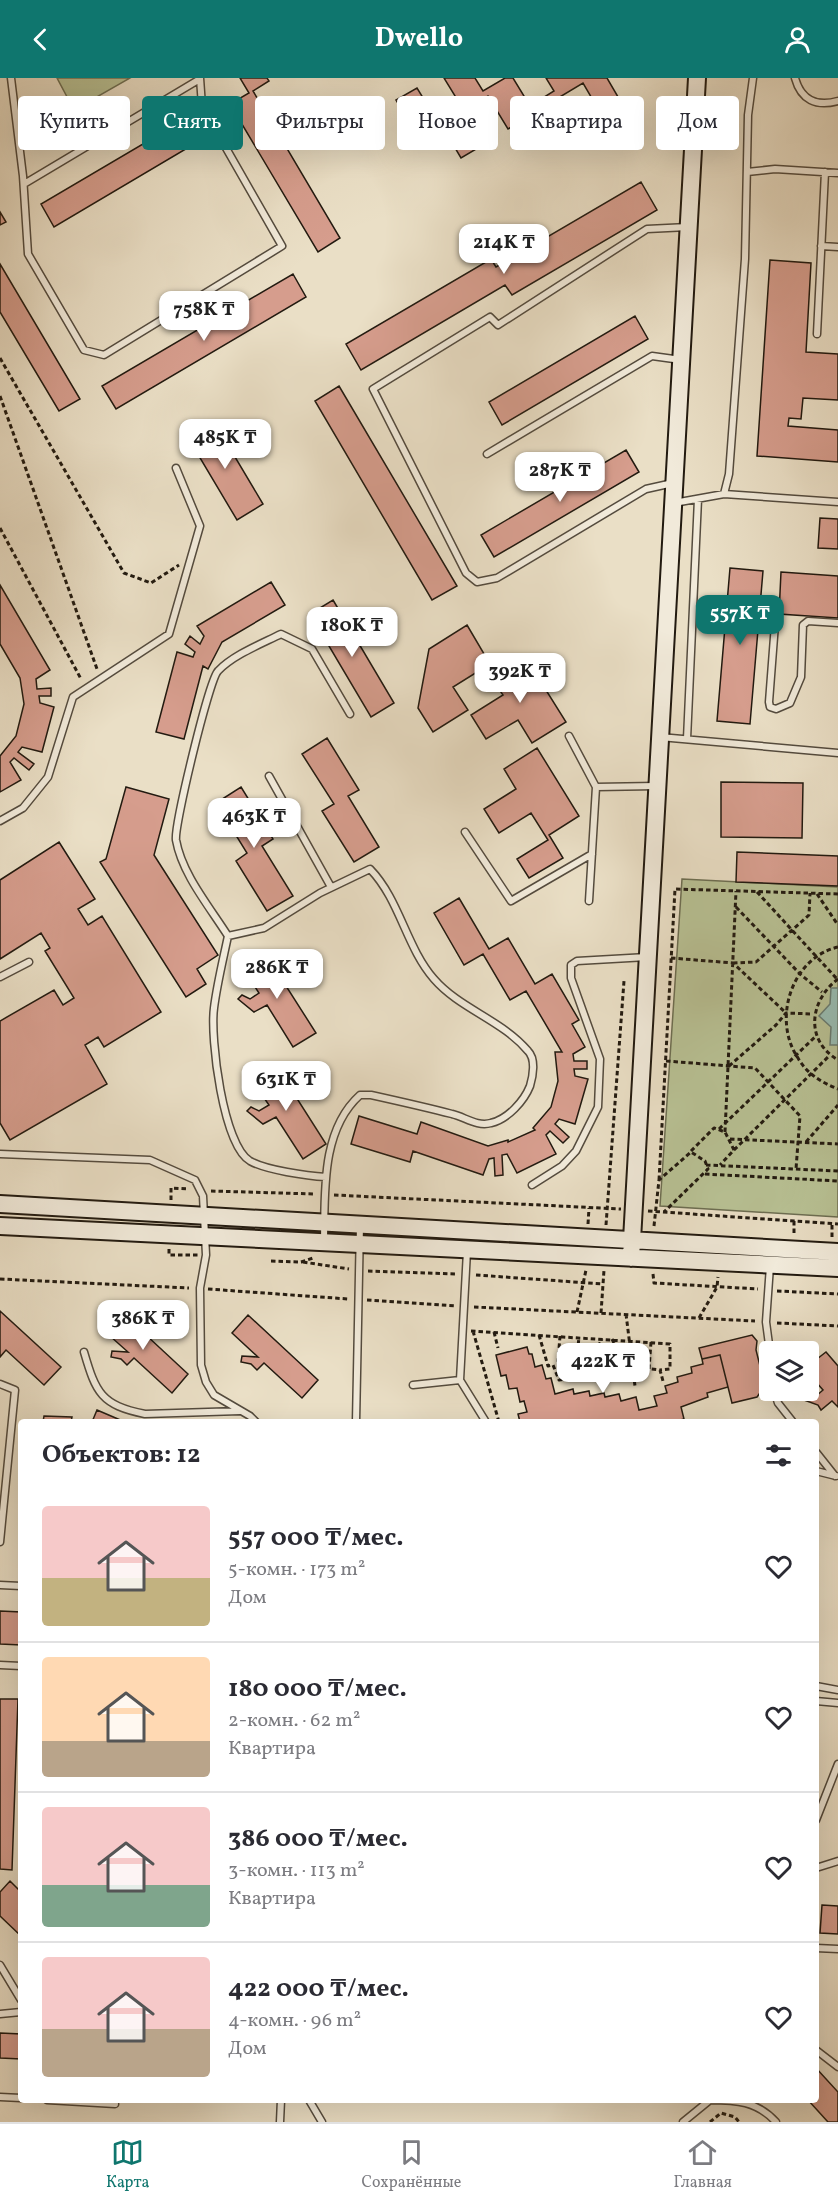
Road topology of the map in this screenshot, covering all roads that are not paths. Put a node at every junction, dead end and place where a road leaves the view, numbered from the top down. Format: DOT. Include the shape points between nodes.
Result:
graph roads {
  1 [pos="10,78"];
  2 [pos="697,78"];
  3 [pos="753,78"];
  4 [pos="795,78"];
  5 [pos="200,79"];
  6 [pos="838,101"];
  7 [pos="747,172"];
  8 [pos="825,172"];
  9 [pos="838,173"];
  10 [pos="24,184"];
  11 [pos="688,227"];
  12 [pos="821,246"];
  13 [pos="838,247"];
  14 [pos="817,334"];
  15 [pos="681,360"];
  16 [pos="487,454"];
  17 [pos="176,468"];
  18 [pos="674,483"];
  19 [pos="724,494"];
  20 [pos="698,499"];
  21 [pos="838,502"];
  22 [pos="673,504"];
  23 [pos="838,623"];
  24 [pos="775,624"];
  25 [pos="350,714"];
  26 [pos="569,736"];
  27 [pos="660,737"];
  28 [pos="687,740"];
  29 [pos="838,753"];
  30 [pos="268,776"];
  31 [pos="657,786"];
  32 [pos="597,788"];
  33 [pos="0,821"];
  34 [pos="465,832"];
  35 [pos="592,854"];
  36 [pos="331,887"];
  37 [pos="589,901"];
  38 [pos="228,936"];
  39 [pos="647,957"];
  40 [pos="29,962"];
  41 [pos="0,977"];
  42 [pos="0,1154"];
  43 [pos="326,1177"];
  44 [pos="532,1185"];
  45 [pos="0,1204"];
  46 [pos="204,1216"];
  47 [pos="324,1221"];
  48 [pos="360,1224"];
  49 [pos="0,1226"];
  50 [pos="205,1236"];
  51 [pos="324,1241"];
  52 [pos="467,1241"];
  53 [pos="360,1244"];
  54 [pos="835,1247"];
  55 [pos="631,1250"];
  56 [pos="771,1256"];
  57 [pos="838,1268"];
  58 [pos="769,1341"];
  59 [pos="84,1352"];
  60 [pos="460,1380"];
  61 [pos="0,1384"];
  62 [pos="413,1385"];
  63 [pos="777,1401"];
  64 [pos="241,1410"];
  65 [pos="252,1419"];
  66 [pos="356,1419"];
  67 [pos="484,1419"];
  68 [pos="791,1419"];
  69 [pos="819,1456"];
  70 [pos="819,1472"];
  71 [pos="837,1477"];
  72 [pos="0,1542"];
  73 [pos="0,1585"];
  74 [pos="18,1586"];
  75 [pos="0,1665"];
  76 [pos="18,1666"];
  77 [pos="819,1687"];
  78 [pos="838,1690"];
  79 [pos="819,1701"];
  80 [pos="838,1702"];
  81 [pos="838,1764"];
  82 [pos="819,1810"];
  83 [pos="838,1861"];
  84 [pos="819,1867"];
  85 [pos="819,1948"];
  86 [pos="838,1948"];
  87 [pos="0,1965"];
  88 [pos="18,1996"];
  89 [pos="18,2012"];
  90 [pos="0,2014"];
  91 [pos="819,2052"];
  92 [pos="838,2067"];
  93 [pos="0,2097"];
  94 [pos="18,2098"];
  95 [pos="98,2103"];
  96 [pos="281,2103"];
  97 [pos="311,2103"];
  98 [pos="706,2103"];
  99 [pos="757,2103"];
  100 [pos="115,2104"];
  101 [pos="280,2122"];
  102 [pos="322,2122"];
  103 [pos="683,2122"];
  104 [pos="776,2122"];
  1 -- 10 [label="lane"];
  2 -- 11 [label="main road"];
  3 -- 7 [label="lane"];
  4 -- 6 [label="lane" via="798,92 806,99 816,104"];
  5 -- 10 [label="lane"];
  5 -- 10 [label="lane" via="202,106 282,246 104,355 84,350 28,254"];
  7 -- 8 [label="lane"];
  7 -- 19 [label="lane" via="745,259 729,474"];
  8 -- 9 [label="lane"];
  8 -- 12 [label="lane"];
  11 -- 15 [label="main road"];
  11 -- 18 [label="lane" via="648,229 498,325 490,317 373,389 466,573 477,582 497,578 646,489"];
  12 -- 13 [label="lane"];
  12 -- 14 [label="lane"];
  15 -- 16 [label="lane" via="652,356"];
  15 -- 18 [label="main road"];
  17 -- 33 [label="lane" via="200,526 169,634 73,697 48,777 23,808"];
  18 -- 22 [label="main road"];
  19 -- 20 [label="lane"];
  19 -- 21 [label="lane"];
  20 -- 22 [label="lane"];
  20 -- 28 [label="lane"];
  22 -- 27 [label="main road"];
  23 -- 24 [label="lane" via="808,621 803,625 801,677 790,703 776,709 769,704"];
  25 -- 38 [label="lane" via="312,648 281,634 217,672 203,714 176,838 185,868"];
  26 -- 32 [label="lane"];
  27 -- 28 [label="lane"];
  27 -- 31 [label="main road"];
  28 -- 29 [label="lane"];
  30 -- 36 [label="lane"];
  31 -- 32 [label="lane"];
  31 -- 39 [label="main road"];
  32 -- 35 [label="lane"];
  34 -- 35 [label="lane" via="511,901"];
  35 -- 37 [label="lane"];
  36 -- 38 [label="lane" via="264,928"];
  36 -- 43 [label="lane" via="370,869 387,891 427,972 442,989 509,1031 531,1053 533,1071 524,1098 492,1123 475,1123 456,1114 360,1095 349,1104 336,1127"];
  38 -- 43 [label="lane" via="213,1010 219,1089 231,1134 249,1160 304,1176"];
  39 -- 44 [label="lane" via="577,961 571,965 571,978 600,1059 598,1107 576,1151 562,1166"];
  39 -- 55 [label="main road"];
  40 -- 41 [label="lane"];
  42 -- 46 [label="lane" via="150,1160 195,1180 202,1190"];
  43 -- 47 [label="lane"];
  45 -- 46 [label="main road"];
  46 -- 47 [label="main road"];
  46 -- 50 [label="lane"];
  47 -- 48 [label="main road"];
  47 -- 51 [label="lane"];
  48 -- 52 [label="main road"];
  48 -- 53 [label="lane"];
  49 -- 50 [label="main road"];
  50 -- 51 [label="main road"];
  50 -- 64 [label="lane" via="200,1288 201,1365 206,1382 219,1400"];
  51 -- 53 [label="main road"];
  52 -- 53 [label="main road"];
  52 -- 55 [label="main road"];
  52 -- 60 [label="lane"];
  53 -- 66 [label="lane"];
  54 -- 56 [label="main road"];
  55 -- 56 [label="main road"];
  56 -- 57 [label="main road"];
  56 -- 58 [label="lane" via="766,1322"];
  59 -- 64 [label="lane" via="98,1392 132,1412"];
  60 -- 62 [label="lane"];
  60 -- 67 [label="lane"];
  61 -- 72 [label="lane" via="15,1390"];
  63 -- 68 [label="lane"];
  64 -- 65 [label="lane"];
  69 -- 71 [label="lane"];
  70 -- 71 [label="lane"];
  73 -- 74 [label="lane"];
  75 -- 76 [label="lane"];
  77 -- 78 [label="lane"];
  79 -- 80 [label="lane"];
  81 -- 82 [label="lane"];
  83 -- 84 [label="lane"];
  85 -- 86 [label="lane"];
  87 -- 88 [label="lane"];
  89 -- 90 [label="lane"];
  91 -- 92 [label="lane"];
  93 -- 94 [label="lane"];
  95 -- 100 [label="lane"];
  96 -- 101 [label="lane"];
  97 -- 102 [label="lane"];
  98 -- 103 [label="lane"];
  99 -- 104 [label="lane"];
}
